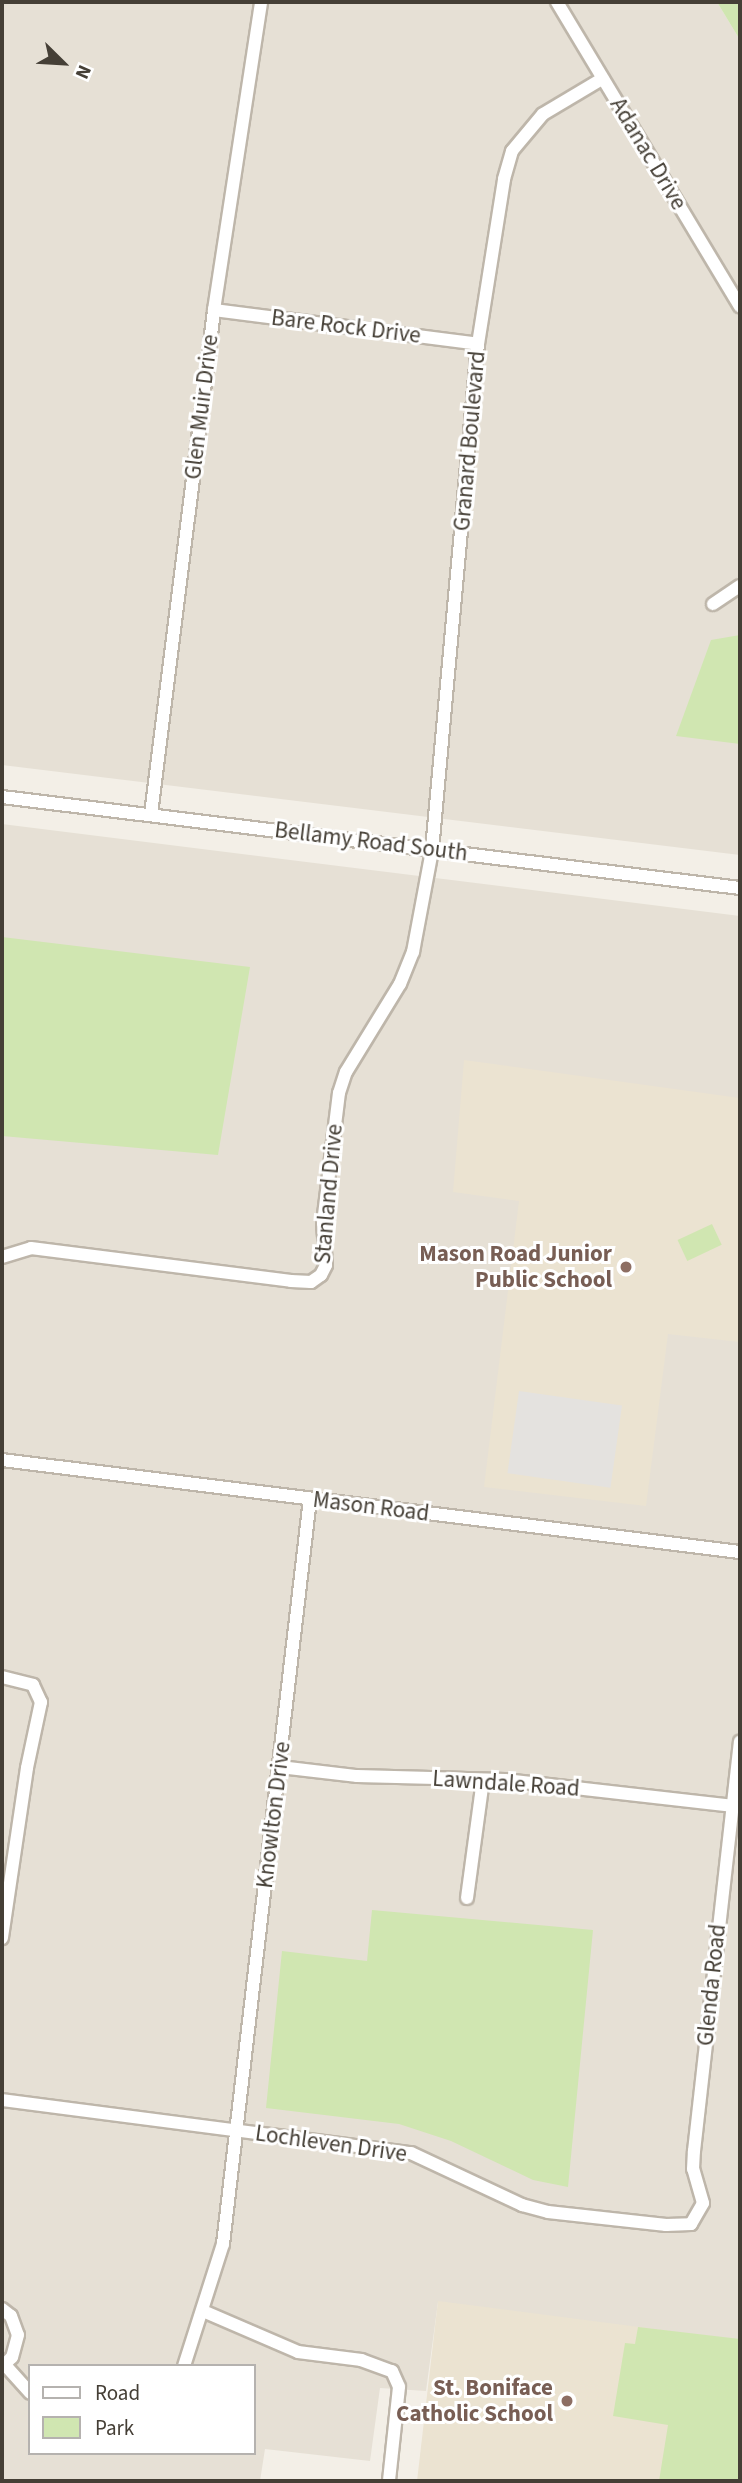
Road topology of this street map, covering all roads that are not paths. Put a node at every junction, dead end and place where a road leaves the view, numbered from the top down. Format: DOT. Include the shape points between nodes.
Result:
graph roads {
  1 [pos="261,2"];
  2 [pos="557,2"];
  3 [pos="602,79"];
  4 [pos="740,306"];
  5 [pos="214,310"];
  6 [pos="478,344"];
  7 [pos="740,586"];
  8 [pos="713,604"];
  9 [pos="2,797"];
  10 [pos="150,814"];
  11 [pos="432,850"];
  12 [pos="740,888"];
  13 [pos="2,1257"];
  14 [pos="2,1460"];
  15 [pos="310,1499"];
  16 [pos="740,1552"];
  17 [pos="2,1677"];
  18 [pos="740,1742"];
  19 [pos="280,1767"];
  20 [pos="483,1780"];
  21 [pos="732,1806"];
  22 [pos="467,1898"];
  23 [pos="2,1937"];
  24 [pos="2,2101"];
  25 [pos="238,2131"];
  26 [pos="691,2224"];
  27 [pos="2,2309"];
  28 [pos="203,2311"];
  29 [pos="185,2364"];
  30 [pos="4,2366"];
  31 [pos="28,2391"];
  32 [pos="389,2481"];
  1 -- 5 [label="street, Glen Muir Drive"];
  2 -- 3 [label="street, Adanac Drive"];
  3 -- 4 [label="street, Adanac Drive"];
  3 -- 6 [label="street, Granard Boulevard" via="543,114 512,151"];
  5 -- 6 [label="street, Bare Rock Drive"];
  5 -- 10 [label="street, Glen Muir Drive"];
  6 -- 11 [label="street, Granard Boulevard"];
  7 -- 8 [label="street"];
  9 -- 10 [label="street, Bellamy Road South"];
  10 -- 11 [label="street, Bellamy Road South"];
  11 -- 12 [label="street, Bellamy Road South"];
  11 -- 13 [label="street, Stanland Drive" via="413,952 339,1093 323,1223 326,1265 321,1275 311,1282 291,1281 31,1248"];
  14 -- 15 [label="street, Mason Road"];
  15 -- 16 [label="street, Mason Road"];
  15 -- 19 [label="street, Knowlton Drive"];
  17 -- 23 [label="street" via="33,1685 41,1702"];
  18 -- 21 [label="street, Glenda Road"];
  19 -- 20 [label="street, Lawndale Road" via="357,1776"];
  19 -- 25 [label="street, Knowlton Drive"];
  20 -- 21 [label="street, Lawndale Road"];
  20 -- 22 [label="street"];
  21 -- 26 [label="street, Glenda Road" via="694,2151 693,2169 704,2203"];
  24 -- 25 [label="street, Lochleven Drive"];
  25 -- 26 [label="street, Lochleven Drive" via="411,2153 522,2205 548,2212"];
  25 -- 28 [label="street, Knowlton Drive" via="223,2244"];
  27 -- 30 [label="street" via="11,2316 18,2335"];
  28 -- 29 [label="street, Knowlton Drive"];
  28 -- 32 [label="street" via="298,2352 371,2362 392,2371 399,2386"];
  30 -- 31 [label="street"];
}
